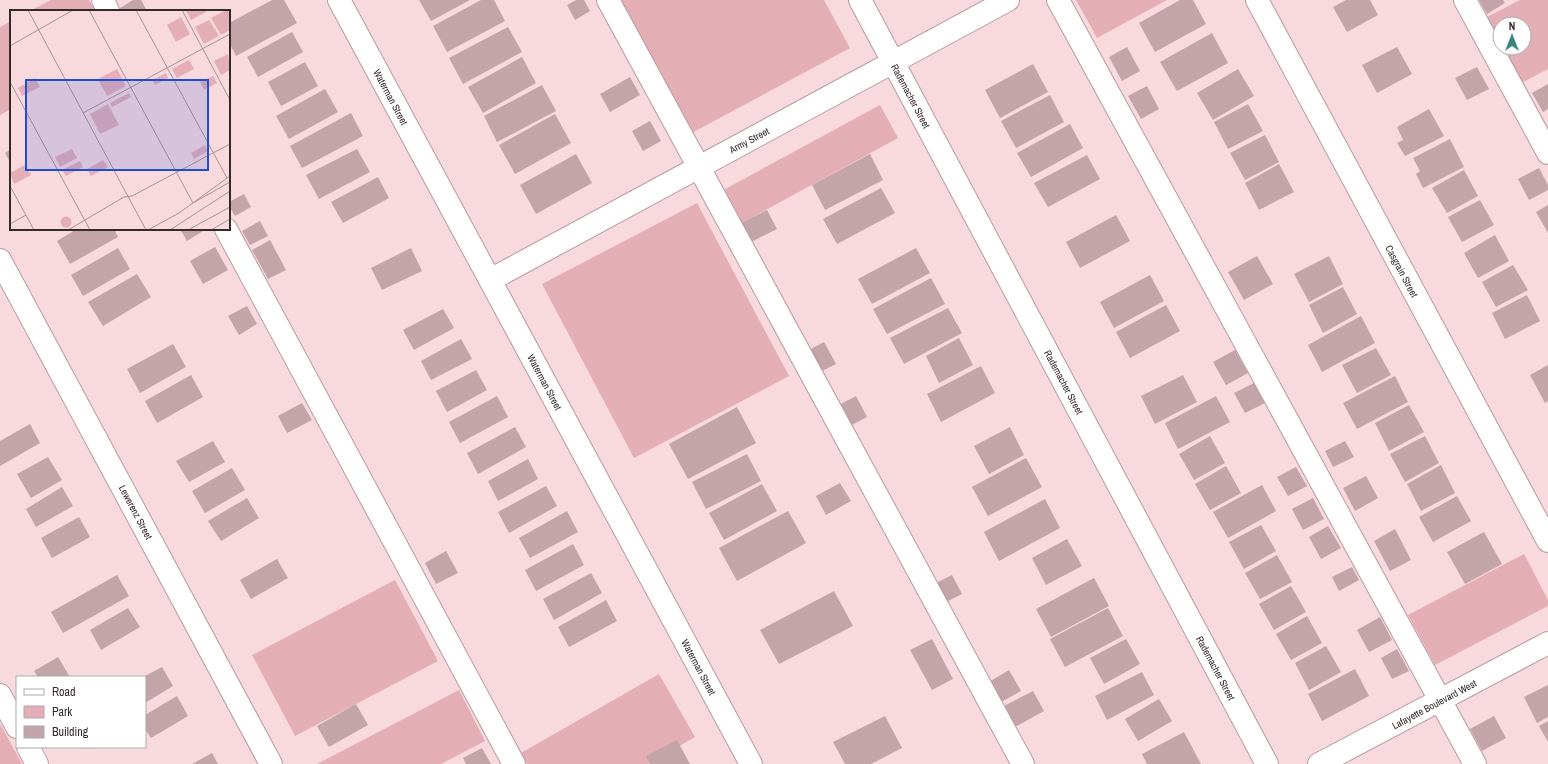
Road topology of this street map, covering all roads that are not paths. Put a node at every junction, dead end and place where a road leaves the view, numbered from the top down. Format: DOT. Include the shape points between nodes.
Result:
graph roads {
  1 [pos="102,0"];
  2 [pos="339,0"];
  3 [pos="608,0"];
  4 [pos="860,0"];
  5 [pos="1008,0"];
  6 [pos="1058,0"];
  7 [pos="1256,0"];
  8 [pos="1465,0"];
  9 [pos="107,10"];
  10 [pos="893,62"];
  11 [pos="1548,153"];
  12 [pos="698,167"];
  13 [pos="227,230"];
  14 [pos="0,260"];
  15 [pos="490,280"];
  16 [pos="1548,541"];
  17 [pos="1548,643"];
  18 [pos="0,695"];
  19 [pos="1441,701"];
  20 [pos="16,725"];
  21 [pos="29,748"];
  22 [pos="37,764"];
  23 [pos="271,764"];
  24 [pos="514,764"];
  25 [pos="751,764"];
  26 [pos="1023,764"];
  27 [pos="1267,764"];
  28 [pos="1319,764"];
  29 [pos="1475,764"];
  1 -- 9 [label="street"];
  2 -- 15 [label="street, Waterman Street"];
  3 -- 12 [label="street"];
  4 -- 10 [label="street, Rademacher Street"];
  5 -- 10 [label="street, Army Street"];
  6 -- 19 [label="street"];
  7 -- 16 [label="street, Casgrain Street"];
  8 -- 11 [label="street"];
  10 -- 12 [label="street, Army Street"];
  10 -- 27 [label="street, Rademacher Street"];
  12 -- 15 [label="street, Army Street"];
  12 -- 26 [label="street"];
  13 -- 24 [label="street"];
  14 -- 23 [label="street, Lewerenz Street"];
  15 -- 25 [label="street, Waterman Street"];
  17 -- 19 [label="street, Lafayette Boulevard West"];
  18 -- 20 [label="street"];
  19 -- 28 [label="street, Lafayette Boulevard West"];
  19 -- 29 [label="street"];
  21 -- 22 [label="street"];
}
